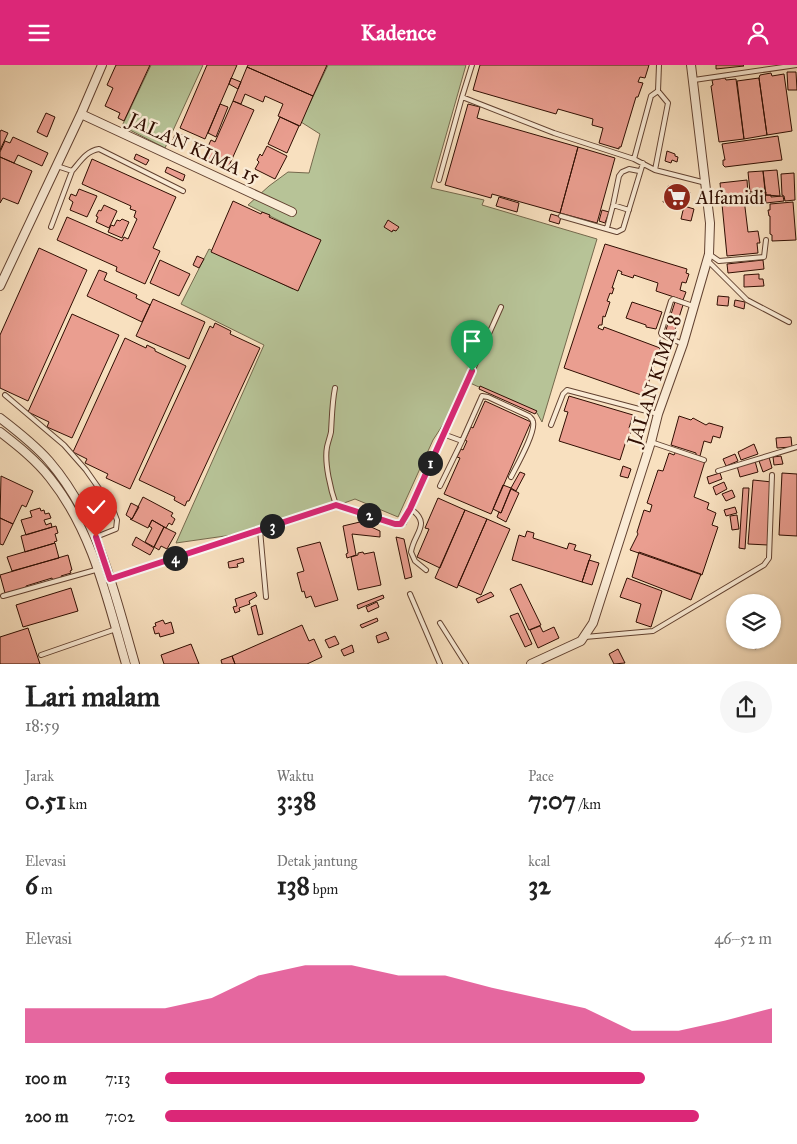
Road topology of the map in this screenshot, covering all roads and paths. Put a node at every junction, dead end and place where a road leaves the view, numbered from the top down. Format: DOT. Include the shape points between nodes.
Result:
graph roads {
  1 [pos="102,65"];
  2 [pos="472,65"];
  3 [pos="659,65"];
  4 [pos="691,65"];
  5 [pos="797,65"];
  6 [pos="694,80"];
  7 [pos="658,91"];
  8 [pos="462,97"];
  9 [pos="81,114"];
  10 [pos="634,159"];
  11 [pos="643,163"];
  12 [pos="57,166"];
  13 [pos="655,170"];
  14 [pos="72,171"];
  15 [pos="639,171"];
  16 [pos="439,181"];
  17 [pos="706,183"];
  18 [pos="183,191"];
  19 [pos="614,205"];
  20 [pos="629,210"];
  21 [pos="292,212"];
  22 [pos="561,216"];
  23 [pos="51,227"];
  24 [pos="607,228"];
  25 [pos="766,240"];
  26 [pos="708,258"];
  27 [pos="0,286"];
  28 [pos="694,306"];
  29 [pos="501,307"];
  30 [pos="789,322"];
  31 [pos="683,344"];
  32 [pos="335,388"];
  33 [pos="5,395"];
  34 [pos="658,414"];
  35 [pos="0,418"];
  36 [pos="551,425"];
  37 [pos="0,431"];
  38 [pos="443,434"];
  39 [pos="462,441"];
  40 [pos="651,442"];
  41 [pos="797,447"];
  42 [pos="704,460"];
  43 [pos="718,471"];
  44 [pos="772,475"];
  45 [pos="511,477"];
  46 [pos="440,486"];
  47 [pos="336,505"];
  48 [pos="410,509"];
  49 [pos="260,530"];
  50 [pos="96,537"];
  51 [pos="106,567"];
  52 [pos="98,570"];
  53 [pos="426,570"];
  54 [pos="110,579"];
  55 [pos="410,594"];
  56 [pos="4,596"];
  57 [pos="266,597"];
  58 [pos="440,623"];
  59 [pos="116,629"];
  60 [pos="585,637"];
  61 [pos="41,655"];
  62 [pos="126,664"];
  63 [pos="135,664"];
  64 [pos="440,664"];
  65 [pos="466,664"];
  66 [pos="531,664"];
  1 -- 9 [label="street"];
  2 -- 8 [label="lane"];
  3 -- 7 [label="lane"];
  4 -- 6 [label="street, JALAN KIMA 8"];
  5 -- 6 [label="lane"];
  6 -- 17 [label="street, JALAN KIMA 8"];
  7 -- 10 [label="lane" via="650,96"];
  7 -- 13 [label="lane" via="668,103"];
  8 -- 10 [label="lane" via="554,133"];
  8 -- 16 [label="lane"];
  9 -- 12 [label="street"];
  9 -- 21 [label="street, JALAN KIMA 15"];
  10 -- 11 [label="lane"];
  11 -- 13 [label="lane"];
  11 -- 15 [label="lane"];
  12 -- 14 [label="lane"];
  12 -- 27 [label="street"];
  13 -- 17 [label="lane"];
  14 -- 18 [label="lane" via="85,155 99,149"];
  14 -- 23 [label="lane"];
  15 -- 19 [label="lane" via="629,169 619,176"];
  15 -- 20 [label="lane"];
  17 -- 26 [label="street, JALAN KIMA 8" via="710,223"];
  19 -- 20 [label="lane"];
  19 -- 24 [label="lane"];
  20 -- 24 [label="lane" via="623,229"];
  22 -- 24 [label="lane"];
  25 -- 26 [label="lane" via="764,257 719,261"];
  26 -- 28 [label="street, JALAN KIMA 8"];
  26 -- 30 [label="lane" via="747,300"];
  28 -- 31 [label="street, JALAN KIMA 8"];
  28 -- 31 [label="lane" via="673,299 661,334"];
  29 -- 38 [label="lane"];
  31 -- 34 [label="street, JALAN KIMA 8"];
  32 -- 47 [label="lane" via="326,459 330,490"];
  33 -- 50 [label="lane" via="64,445 112,507 117,520 116,529"];
  34 -- 36 [label="lane" via="567,390"];
  34 -- 40 [label="street, JALAN KIMA 8"];
  35 -- 50 [label="street" via="48,459 64,480"];
  37 -- 52 [label="street" via="30,456 67,501 84,531"];
  38 -- 39 [label="lane"];
  38 -- 48 [label="lane"];
  39 -- 45 [label="lane" via="482,396 529,416 534,425"];
  39 -- 46 [label="lane"];
  40 -- 42 [label="lane"];
  40 -- 60 [label="street, JALAN KIMA 8" via="596,613"];
  41 -- 43 [label="lane"];
  44 -- 60 [label="lane" via="769,559 764,565 653,631"];
  47 -- 48 [label="lane" via="399,525 404,523"];
  47 -- 49 [label="lane"];
  48 -- 53 [label="lane" via="419,515 422,525 411,552 415,561"];
  49 -- 54 [label="lane"];
  49 -- 57 [label="lane"];
  50 -- 51 [label="street"];
  51 -- 52 [label="lane"];
  51 -- 54 [label="street"];
  52 -- 56 [label="lane"];
  52 -- 59 [label="street"];
  54 -- 63 [label="street"];
  55 -- 64 [label="lane"];
  58 -- 65 [label="lane"];
  59 -- 61 [label="lane"];
  59 -- 62 [label="street"];
  60 -- 66 [label="street"];
}
